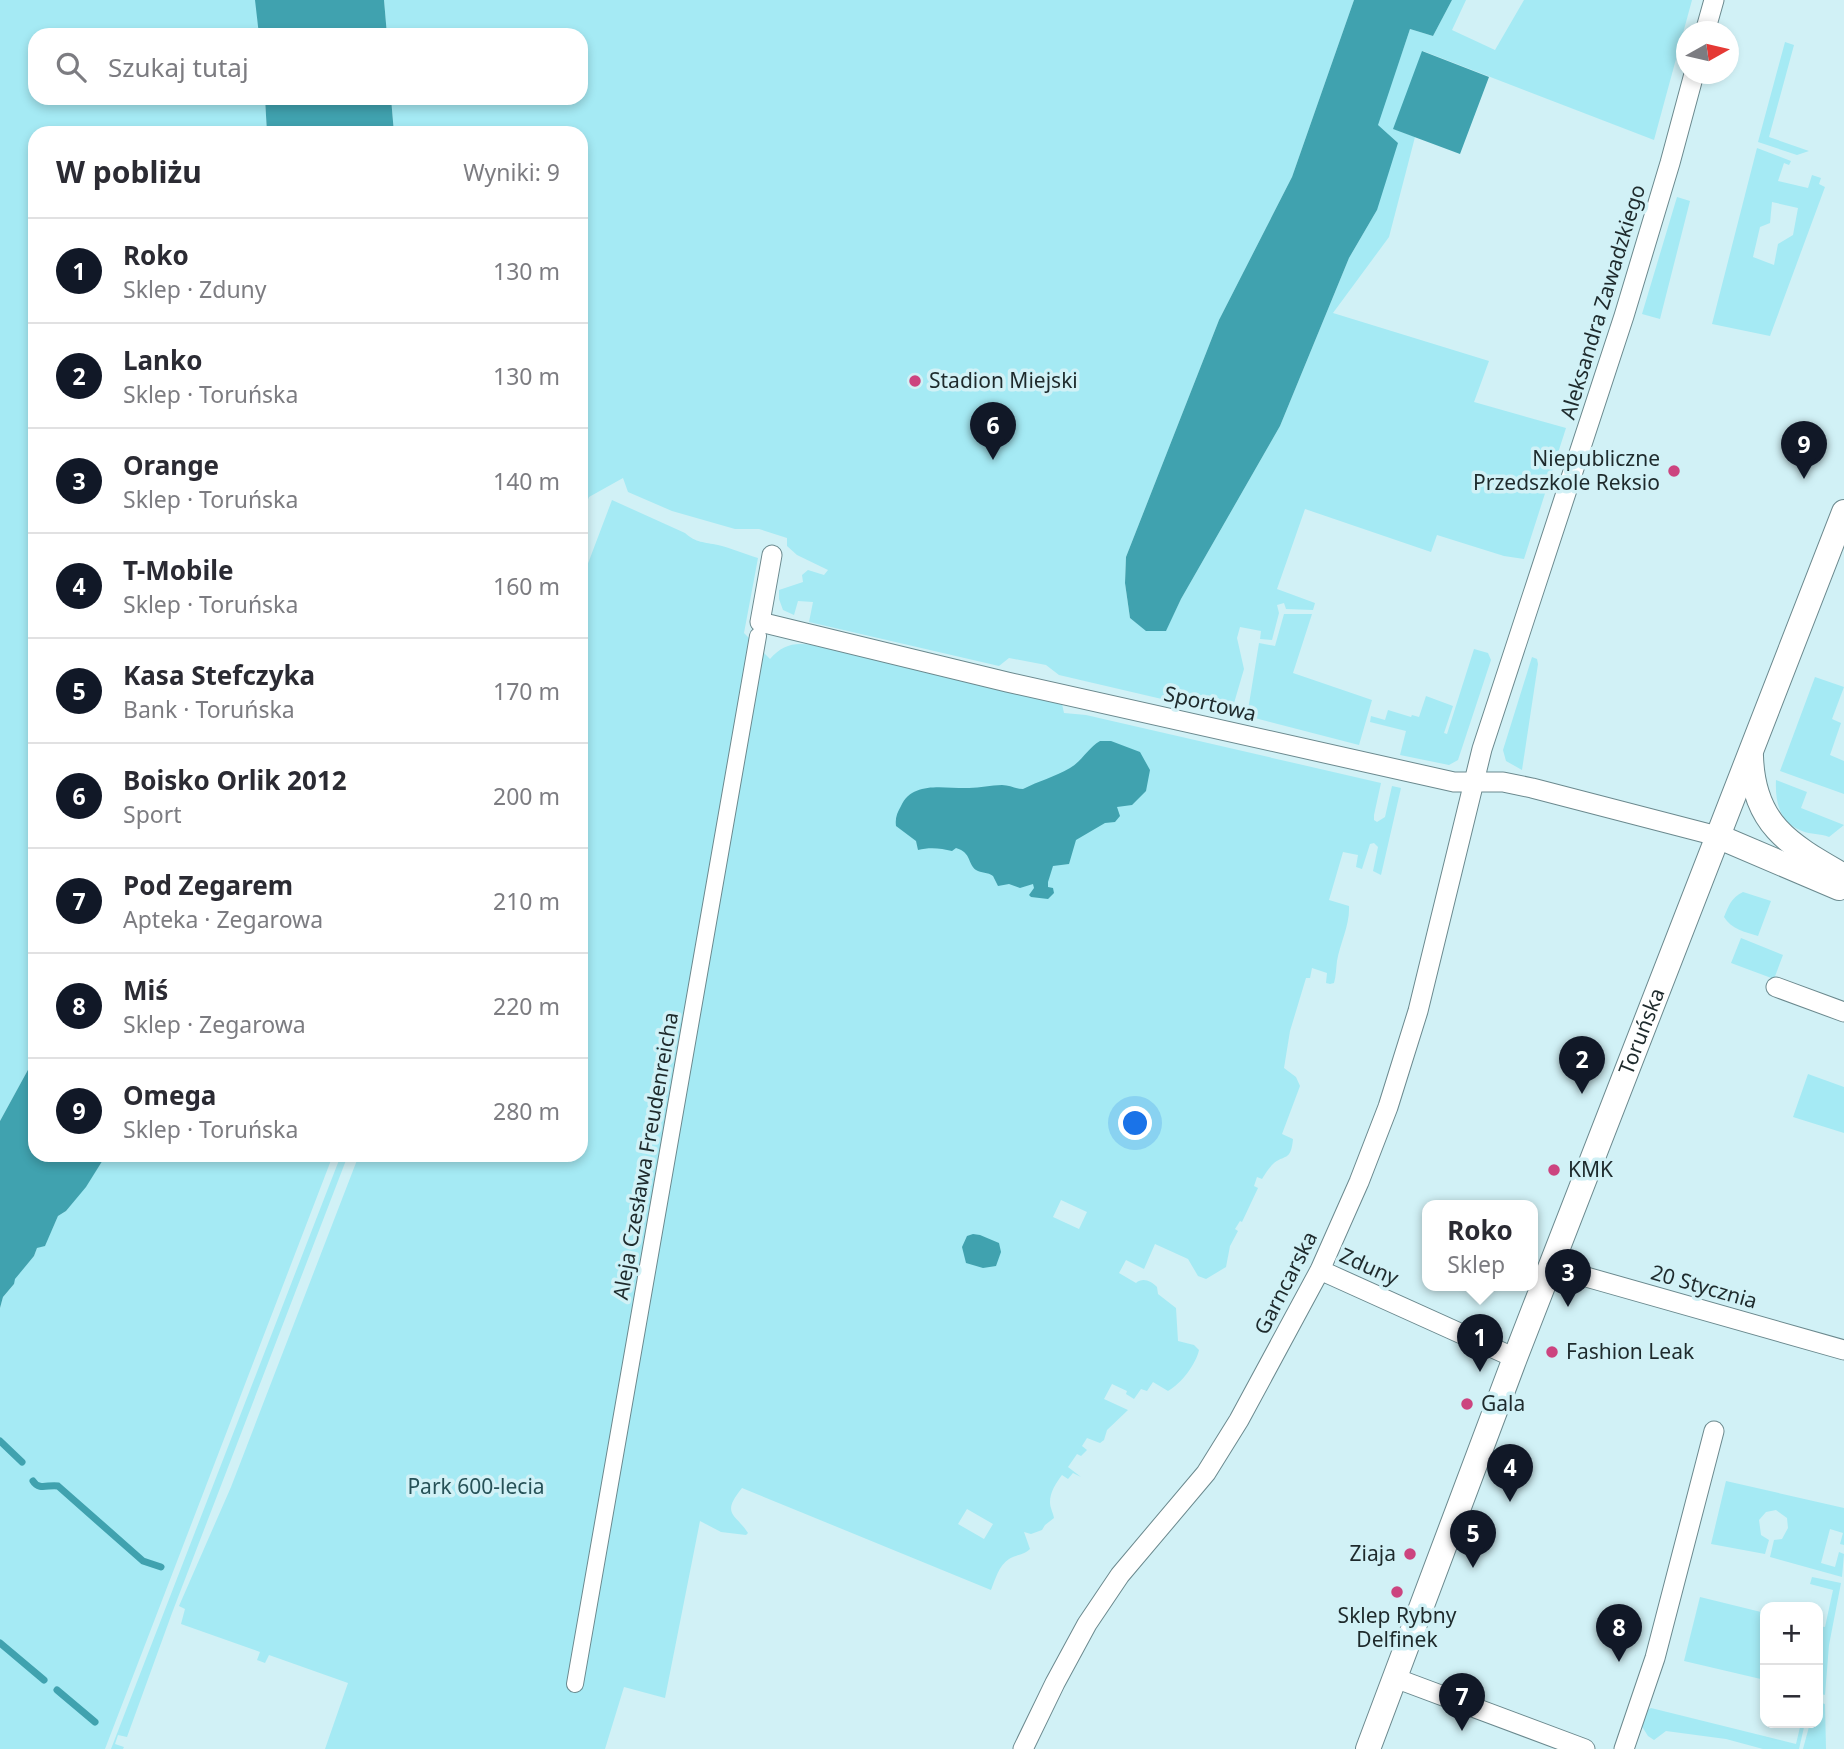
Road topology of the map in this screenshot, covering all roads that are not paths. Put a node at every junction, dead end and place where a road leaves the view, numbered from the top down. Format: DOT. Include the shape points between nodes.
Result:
graph roads {
  1 [pos="1714,0"];
  2 [pos="1708,21"];
  3 [pos="1691,84"];
  4 [pos="1844,512"];
  5 [pos="772,555"];
  6 [pos="758,636"];
  7 [pos="1751,752"];
  8 [pos="1474,782"];
  9 [pos="1717,836"];
  10 [pos="1844,876"];
  11 [pos="1844,890"];
  12 [pos="1776,987"];
  13 [pos="1844,1012"];
  14 [pos="1552,1267"];
  15 [pos="1320,1270"];
  16 [pos="1844,1350"];
  17 [pos="1515,1358"];
  18 [pos="1714,1431"];
  19 [pos="1395,1678"];
  20 [pos="575,1684"];
  21 [pos="1023,1749"];
  22 [pos="1368,1749"];
  23 [pos="1585,1749"];
  24 [pos="1624,1749"];
  1 -- 2 [label="street"];
  3 -- 8 [label="street, Aleksandra Zawadzkiego" via="1624,316"];
  4 -- 7 [label="street, Toruńska"];
  5 -- 8 [label="street, Sportowa" via="760,622 1007,682 1454,782"];
  6 -- 20 [label="street, Aleja Czesława Freudenreicha"];
  7 -- 9 [label="street, Toruńska"];
  7 -- 10 [label="street" via="1757,798 1772,826 1788,842"];
  8 -- 9 [label="street, Sportowa" via="1532,788"];
  8 -- 15 [label="street, Garncarska" via="1418,1011 1388,1107"];
  9 -- 11 [label="street"];
  9 -- 14 [label="street, Toruńska"];
  12 -- 13 [label="street"];
  14 -- 16 [label="street, 20 Stycznia"];
  14 -- 17 [label="street, Toruńska"];
  15 -- 17 [label="street, Zduny"];
  15 -- 21 [label="street, Garncarska" via="1220,1452 1134,1555 1087,1624"];
  17 -- 19 [label="street, Toruńska"];
  18 -- 24 [label="street" via="1655,1658"];
  19 -- 22 [label="street, Toruńska"];
  19 -- 23 [label="street"];
}
